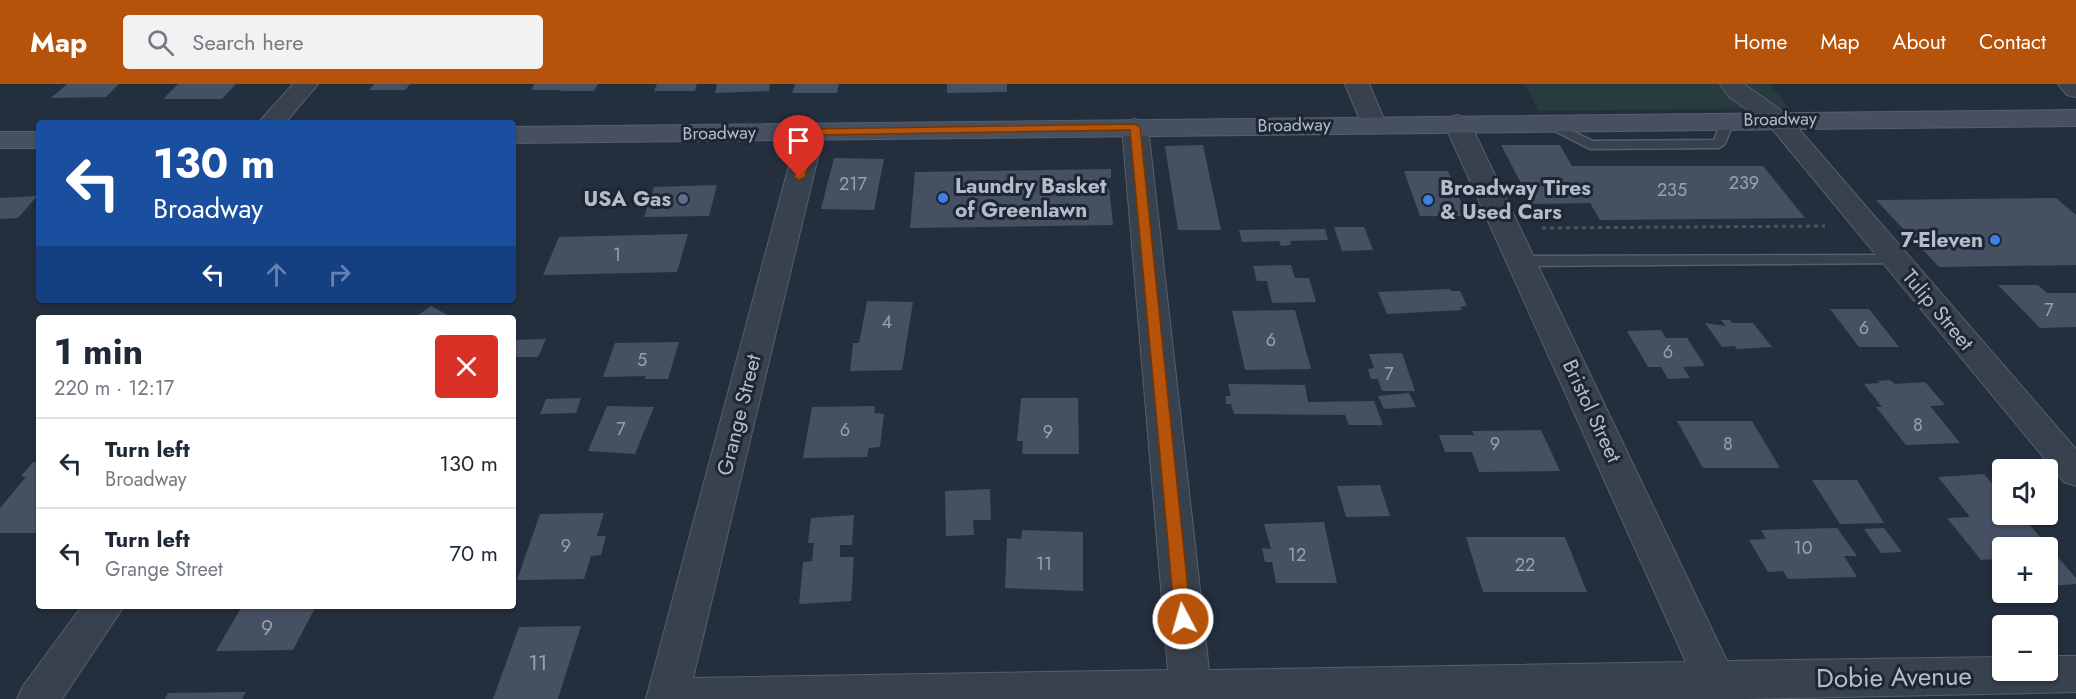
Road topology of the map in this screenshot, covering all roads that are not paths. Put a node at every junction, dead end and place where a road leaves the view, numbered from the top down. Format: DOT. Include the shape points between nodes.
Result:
graph roads {
  1 [pos="306,84"];
  2 [pos="1357,84"];
  3 [pos="1732,84"];
  4 [pos="2070,84"];
  5 [pos="2076,90"];
  6 [pos="2076,118"];
  7 [pos="1777,119"];
  8 [pos="274,120"];
  9 [pos="1457,123"];
  10 [pos="1373,124"];
  11 [pos="1135,127"];
  12 [pos="811,132"];
  13 [pos="516,135"];
  14 [pos="0,140"];
  15 [pos="36,140"];
  16 [pos="1896,260"];
  17 [pos="1522,261"];
  18 [pos="2076,473"];
  19 [pos="102,609"];
  20 [pos="2076,674"];
  21 [pos="1720,689"];
  22 [pos="1190,694"];
  23 [pos="667,698"];
  24 [pos="38,699"];
  1 -- 8 [label="street"];
  2 -- 10 [label="street"];
  3 -- 7 [label="street, Tulip Street"];
  4 -- 5 [label="street"];
  6 -- 7 [label="main road, Broadway"];
  7 -- 9 [label="main road, Broadway"];
  7 -- 16 [label="street, Tulip Street"];
  9 -- 10 [label="main road, Broadway"];
  9 -- 17 [label="street, Bristol Street"];
  10 -- 11 [label="main road, Broadway"];
  11 -- 12 [label="main road, Broadway"];
  11 -- 22 [label="street"];
  12 -- 13 [label="main road, Broadway"];
  12 -- 23 [label="street, Grange Street"];
  14 -- 15 [label="main road"];
  16 -- 17 [label="lane"];
  16 -- 18 [label="street, Tulip Street"];
  17 -- 21 [label="street, Bristol Street"];
  19 -- 24 [label="street"];
  20 -- 21 [label="street, Dobie Avenue"];
  21 -- 22 [label="street, Dobie Avenue"];
  22 -- 23 [label="street, Dobie Avenue"];
}
